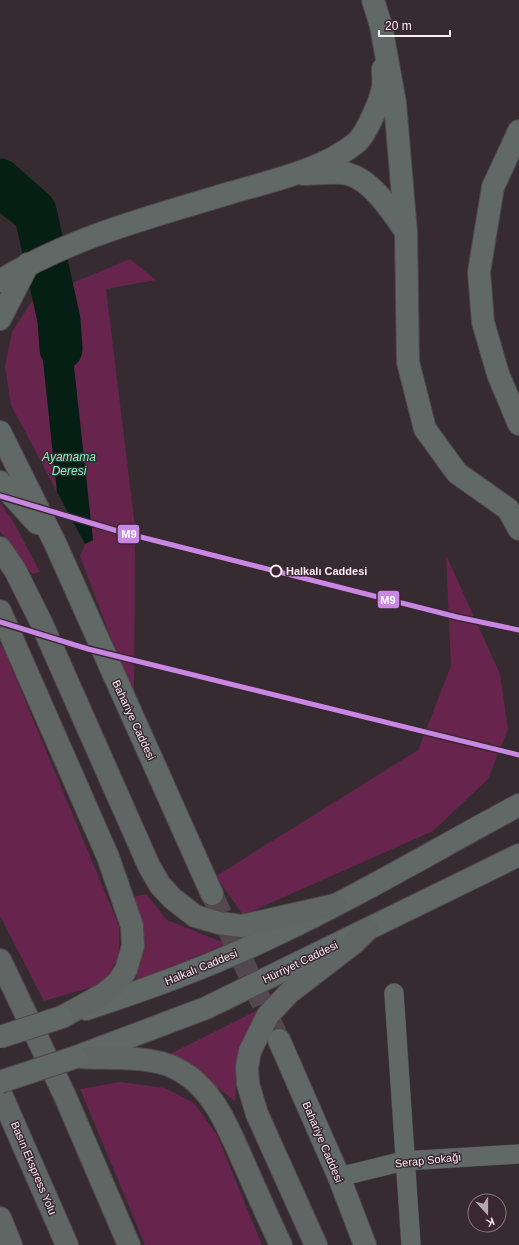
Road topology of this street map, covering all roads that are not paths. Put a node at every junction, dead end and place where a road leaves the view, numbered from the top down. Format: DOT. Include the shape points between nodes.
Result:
graph roads {
  1 [pos="373,0"];
  2 [pos="381,26"];
  3 [pos="519,131"];
  4 [pos="293,174"];
  5 [pos="406,232"];
  6 [pos="28,264"];
  7 [pos="0,281"];
  8 [pos="0,319"];
  9 [pos="519,424"];
  10 [pos="0,432"];
  11 [pos="0,482"];
  12 [pos="519,529"];
  13 [pos="56,545"];
  14 [pos="0,548"];
  15 [pos="0,611"];
  16 [pos="519,804"];
  17 [pos="519,855"];
  18 [pos="212,894"];
  19 [pos="335,905"];
  20 [pos="367,930"];
  21 [pos="0,960"];
  22 [pos="394,993"];
  23 [pos="62,1017"];
  24 [pos="0,1037"];
  25 [pos="279,1040"];
  26 [pos="76,1057"];
  27 [pos="0,1082"];
  28 [pos="0,1092"];
  29 [pos="519,1154"];
  30 [pos="404,1161"];
  31 [pos="339,1177"];
  32 [pos="0,1218"];
  33 [pos="11,1245"];
  34 [pos="67,1245"];
  35 [pos="129,1245"];
  36 [pos="281,1245"];
  37 [pos="316,1245"];
  38 [pos="365,1245"];
  39 [pos="411,1245"];
  1 -- 2 [label="main road"];
  2 -- 4 [label="main road" via="383,87 368,128 358,142 338,156"];
  2 -- 5 [label="main road" via="395,103"];
  3 -- 9 [label="main road" via="493,187 479,272 483,322 498,374"];
  4 -- 5 [label="main road" via="348,174 369,186 390,208"];
  4 -- 6 [label="main road" via="108,229"];
  5 -- 12 [label="main road" via="408,362 425,429 457,473 508,509"];
  6 -- 7 [label="main road"];
  6 -- 8 [label="main road"];
  10 -- 13 [label="main road, Bahariye Caddesi"];
  11 -- 13 [label="main road"];
  13 -- 18 [label="main road, Bahariye Caddesi"];
  14 -- 19 [label="highway" via="41,622 149,866 160,885 172,898 195,916 242,926"];
  15 -- 23 [label="highway" via="108,857 132,926 134,946 126,970 118,982 104,994"];
  16 -- 19 [label="main road, Halkalı Caddesi"];
  17 -- 20 [label="main road, Hürriyet Caddesi"];
  19 -- 23 [label="main road, Halkalı Caddesi" via="209,965"];
  20 -- 26 [label="main road, Hürriyet Caddesi" via="206,1008"];
  20 -- 37 [label="highway" via="290,992 268,1015 250,1051 247,1067 248,1084 257,1114"];
  21 -- 35 [label="highway" via="65,1096"];
  22 -- 30 [label="street"];
  23 -- 24 [label="main road, Halkalı Caddesi, bridge"];
  25 -- 31 [label="main road, Bahariye Caddesi"];
  26 -- 27 [label="main road, Hürriyet Caddesi, bridge"];
  26 -- 36 [label="highway" via="152,1061 175,1068 201,1088 221,1114"];
  28 -- 34 [label="highway, Basın Ekspress Yolu"];
  29 -- 30 [label="street, Serap Sokağı"];
  30 -- 31 [label="street, Serap Sokağı"];
  30 -- 39 [label="street"];
  31 -- 38 [label="main road, Bahariye Caddesi"];
  32 -- 33 [label="highway"];
}
